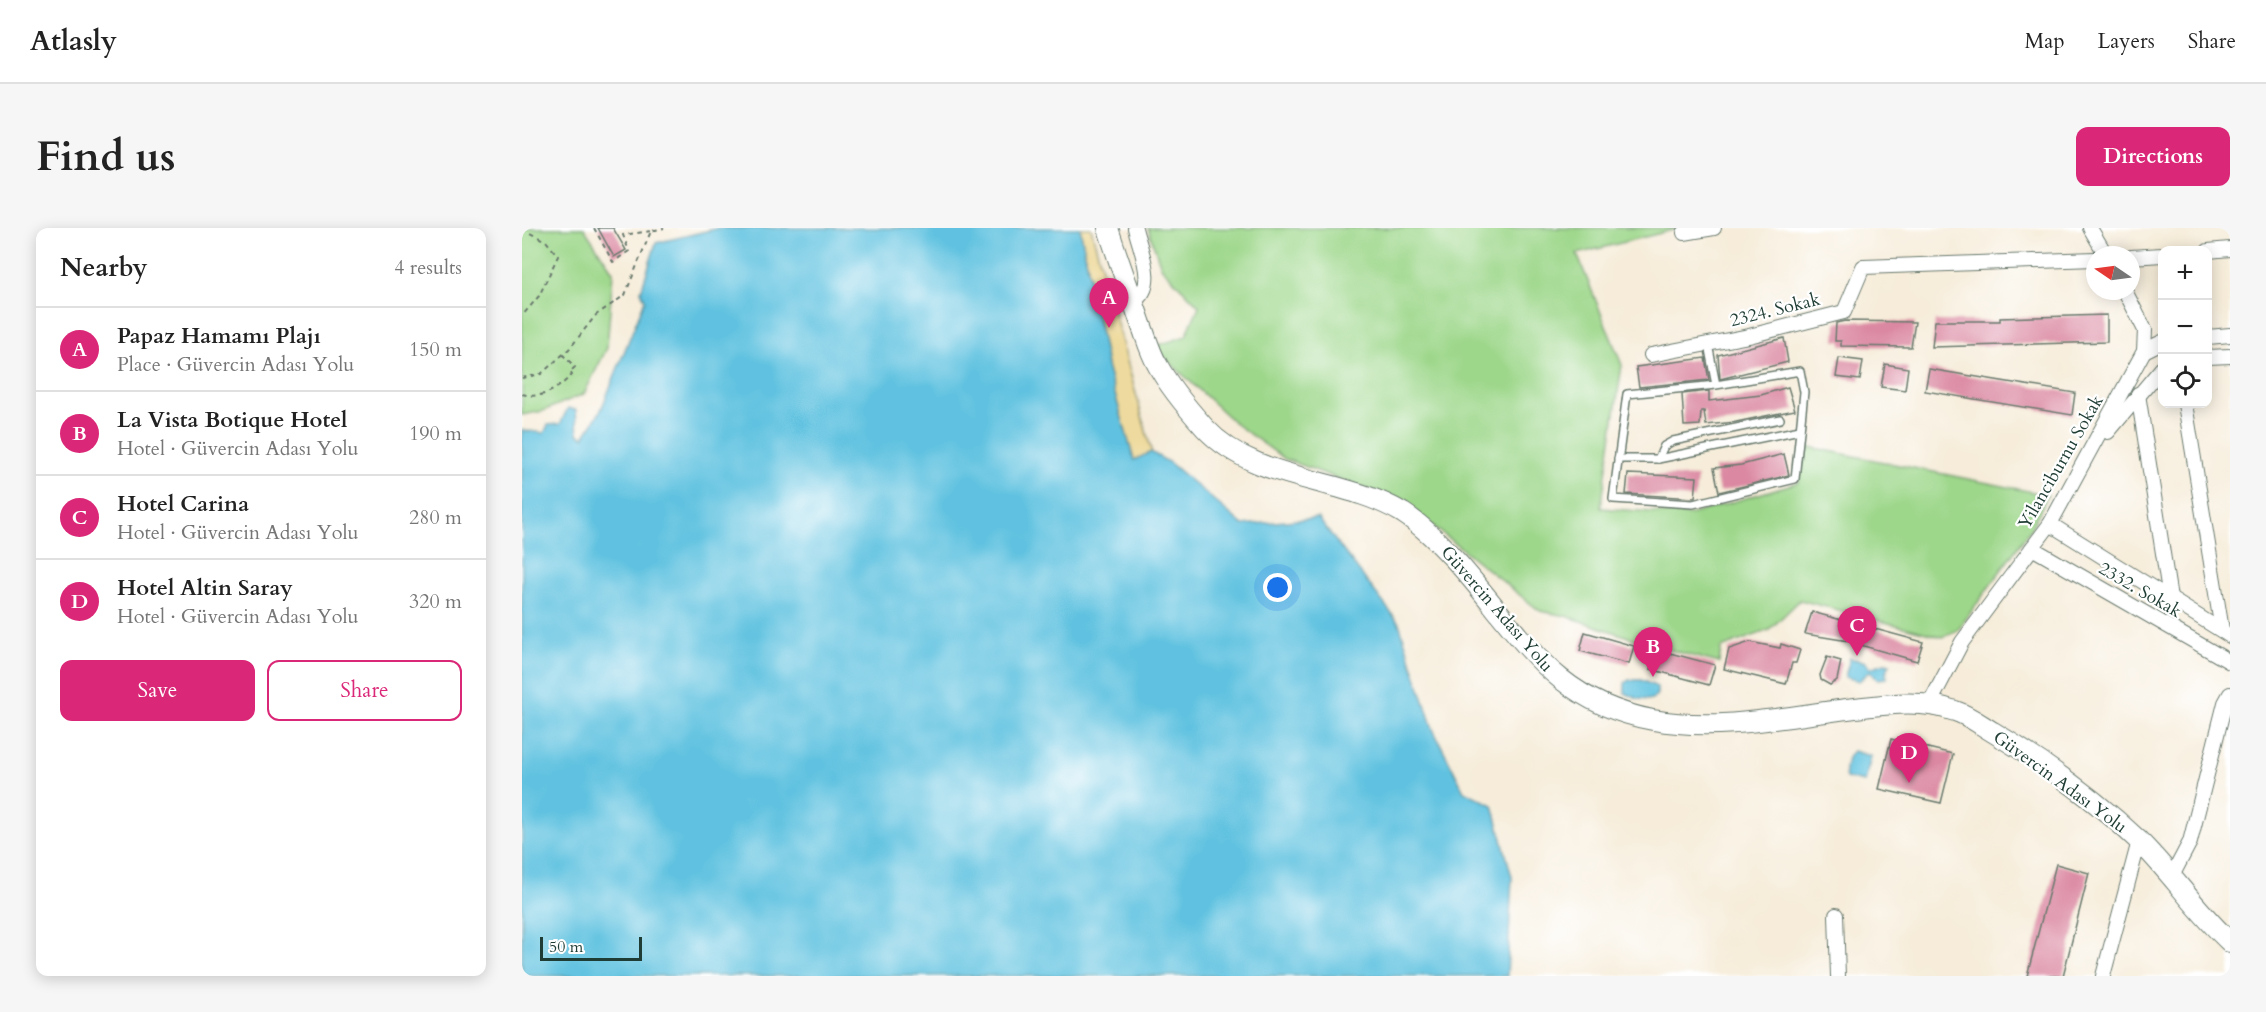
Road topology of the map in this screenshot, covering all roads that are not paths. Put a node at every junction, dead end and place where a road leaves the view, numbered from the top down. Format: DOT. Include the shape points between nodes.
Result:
graph roads {
  1 [pos="1108,228"];
  2 [pos="1135,228"];
  3 [pos="1714,228"];
  4 [pos="2090,228"];
  5 [pos="1684,233"];
  6 [pos="2101,246"];
  7 [pos="2230,249"];
  8 [pos="2212,251"];
  9 [pos="2158,255"];
  10 [pos="2140,256"];
  11 [pos="2086,258"];
  12 [pos="2130,300"];
  13 [pos="1133,301"];
  14 [pos="2230,335"];
  15 [pos="2212,337"];
  16 [pos="1708,344"];
  17 [pos="2158,344"];
  18 [pos="2144,351"];
  19 [pos="1651,355"];
  20 [pos="2230,356"];
  21 [pos="2212,357"];
  22 [pos="2158,373"];
  23 [pos="1716,385"];
  24 [pos="2138,394"];
  25 [pos="2187,408"];
  26 [pos="1780,419"];
  27 [pos="1800,430"];
  28 [pos="1618,459"];
  29 [pos="1658,459"];
  30 [pos="2084,462"];
  31 [pos="2050,524"];
  32 [pos="2032,548"];
  33 [pos="2170,598"];
  34 [pos="2226,633"];
  35 [pos="2230,663"];
  36 [pos="2230,694"];
  37 [pos="1930,703"];
  38 [pos="2139,841"];
  39 [pos="2171,878"];
  40 [pos="1836,915"];
  41 [pos="2230,942"];
  42 [pos="1838,976"];
  43 [pos="2103,976"];
  1 -- 13 [label="main road, Güvercin Adası Yolu"];
  2 -- 13 [label="street" via="1147,285"];
  3 -- 5 [label="street"];
  4 -- 6 [label="street"];
  7 -- 8 [label="street"];
  9 -- 10 [label="street"];
  11 -- 16 [label="street, 2324. Sokak" via="1863,267 1844,312"];
  12 -- 18 [label="street" via="2145,330"];
  13 -- 37 [label="main road, Güvercin Adası Yolu" via="1157,364 1208,431 1256,461 1365,496 1402,513 1435,538 1547,670 1578,694 1612,711 1679,724"];
  14 -- 15 [label="street"];
  16 -- 19 [label="street, 2324. Sokak"];
  16 -- 23 [label="lane"];
  17 -- 18 [label="street"];
  18 -- 30 [label="street, Yilanciburnu Sokak"];
  20 -- 21 [label="street"];
  22 -- 24 [label="street"];
  23 -- 27 [label="lane" via="1800,371 1804,392"];
  23 -- 28 [label="lane" via="1628,394"];
  24 -- 30 [label="street"];
  24 -- 33 [label="street"];
  25 -- 34 [label="street"];
  26 -- 29 [label="lane" via="1673,441 1664,446"];
  27 -- 28 [label="lane" via="1795,479 1693,504 1613,500"];
  27 -- 29 [label="lane"];
  28 -- 29 [label="lane"];
  30 -- 31 [label="street, Yilanciburnu Sokak"];
  31 -- 32 [label="street, Yilanciburnu Sokak"];
  31 -- 33 [label="street, 2332. Sokak"];
  32 -- 35 [label="street, 2332. Sokak"];
  32 -- 37 [label="street, Yilanciburnu Sokak" via="1962,642"];
  33 -- 34 [label="street, 2332. Sokak"];
  36 -- 39 [label="street" via="2190,842"];
  37 -- 38 [label="main road, Güvercin Adası Yolu" via="1959,712 2017,747"];
  38 -- 39 [label="main road, Güvercin Adası Yolu"];
  38 -- 43 [label="street"];
  39 -- 41 [label="main road, Güvercin Adası Yolu"];
  40 -- 42 [label="street"];
}
